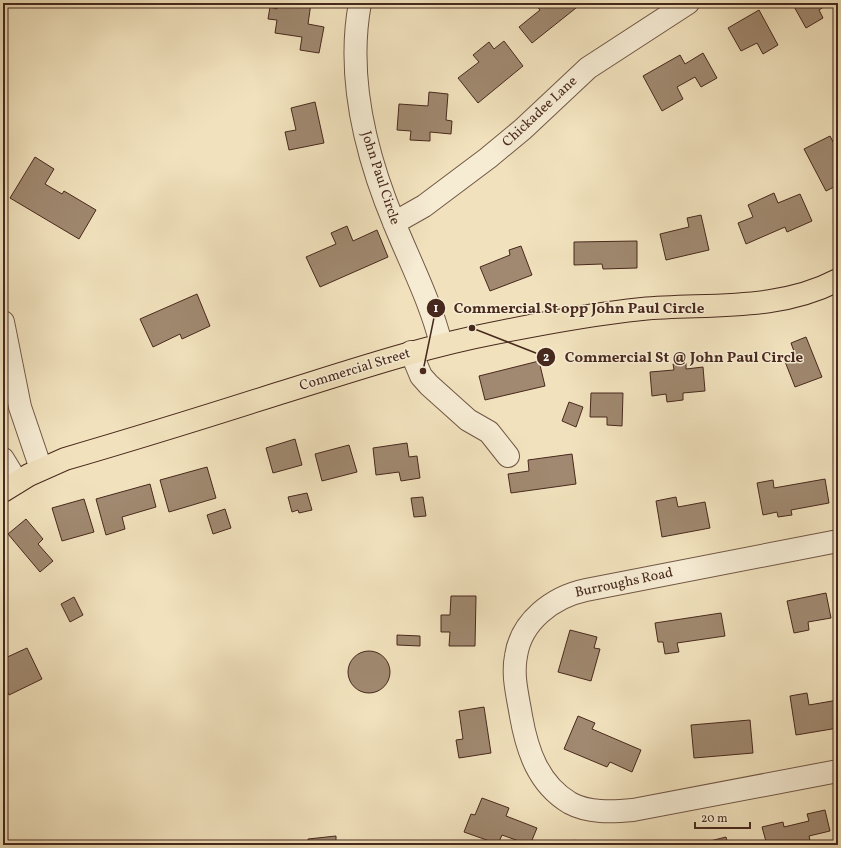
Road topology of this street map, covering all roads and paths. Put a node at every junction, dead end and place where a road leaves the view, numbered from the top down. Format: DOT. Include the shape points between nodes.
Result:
graph roads {
  1 [pos="360,3"];
  2 [pos="688,3"];
  3 [pos="394,224"];
  4 [pos="838,280"];
  5 [pos="3,322"];
  6 [pos="441,344"];
  7 [pos="411,352"];
  8 [pos="508,456"];
  9 [pos="3,459"];
  10 [pos="41,469"];
  11 [pos="10,486"];
  12 [pos="838,541"];
  13 [pos="838,771"];
  1 -- 3 [label="street, John Paul Circle" via="355,54 360,110 371,160"];
  2 -- 3 [label="street, Chickadee Lane" via="588,68 494,154 428,203"];
  3 -- 6 [label="street, John Paul Circle" via="431,311"];
  4 -- 6 [label="main road, Commercial Street" via="779,301 630,311 513,329"];
  5 -- 10 [label="street" via="20,407"];
  6 -- 7 [label="main road, Commercial Street"];
  7 -- 8 [label="street" via="421,376 429,385 468,420 489,432"];
  7 -- 10 [label="main road, Commercial Street" via="72,457"];
  9 -- 11 [label="street"];
  10 -- 11 [label="main road, Commercial Street"];
  12 -- 13 [label="street, Burroughs Road" via="565,596 547,607 532,621 519,644 515,665 524,731 533,759 542,777 553,789 579,807 611,811 632,810"];
}
